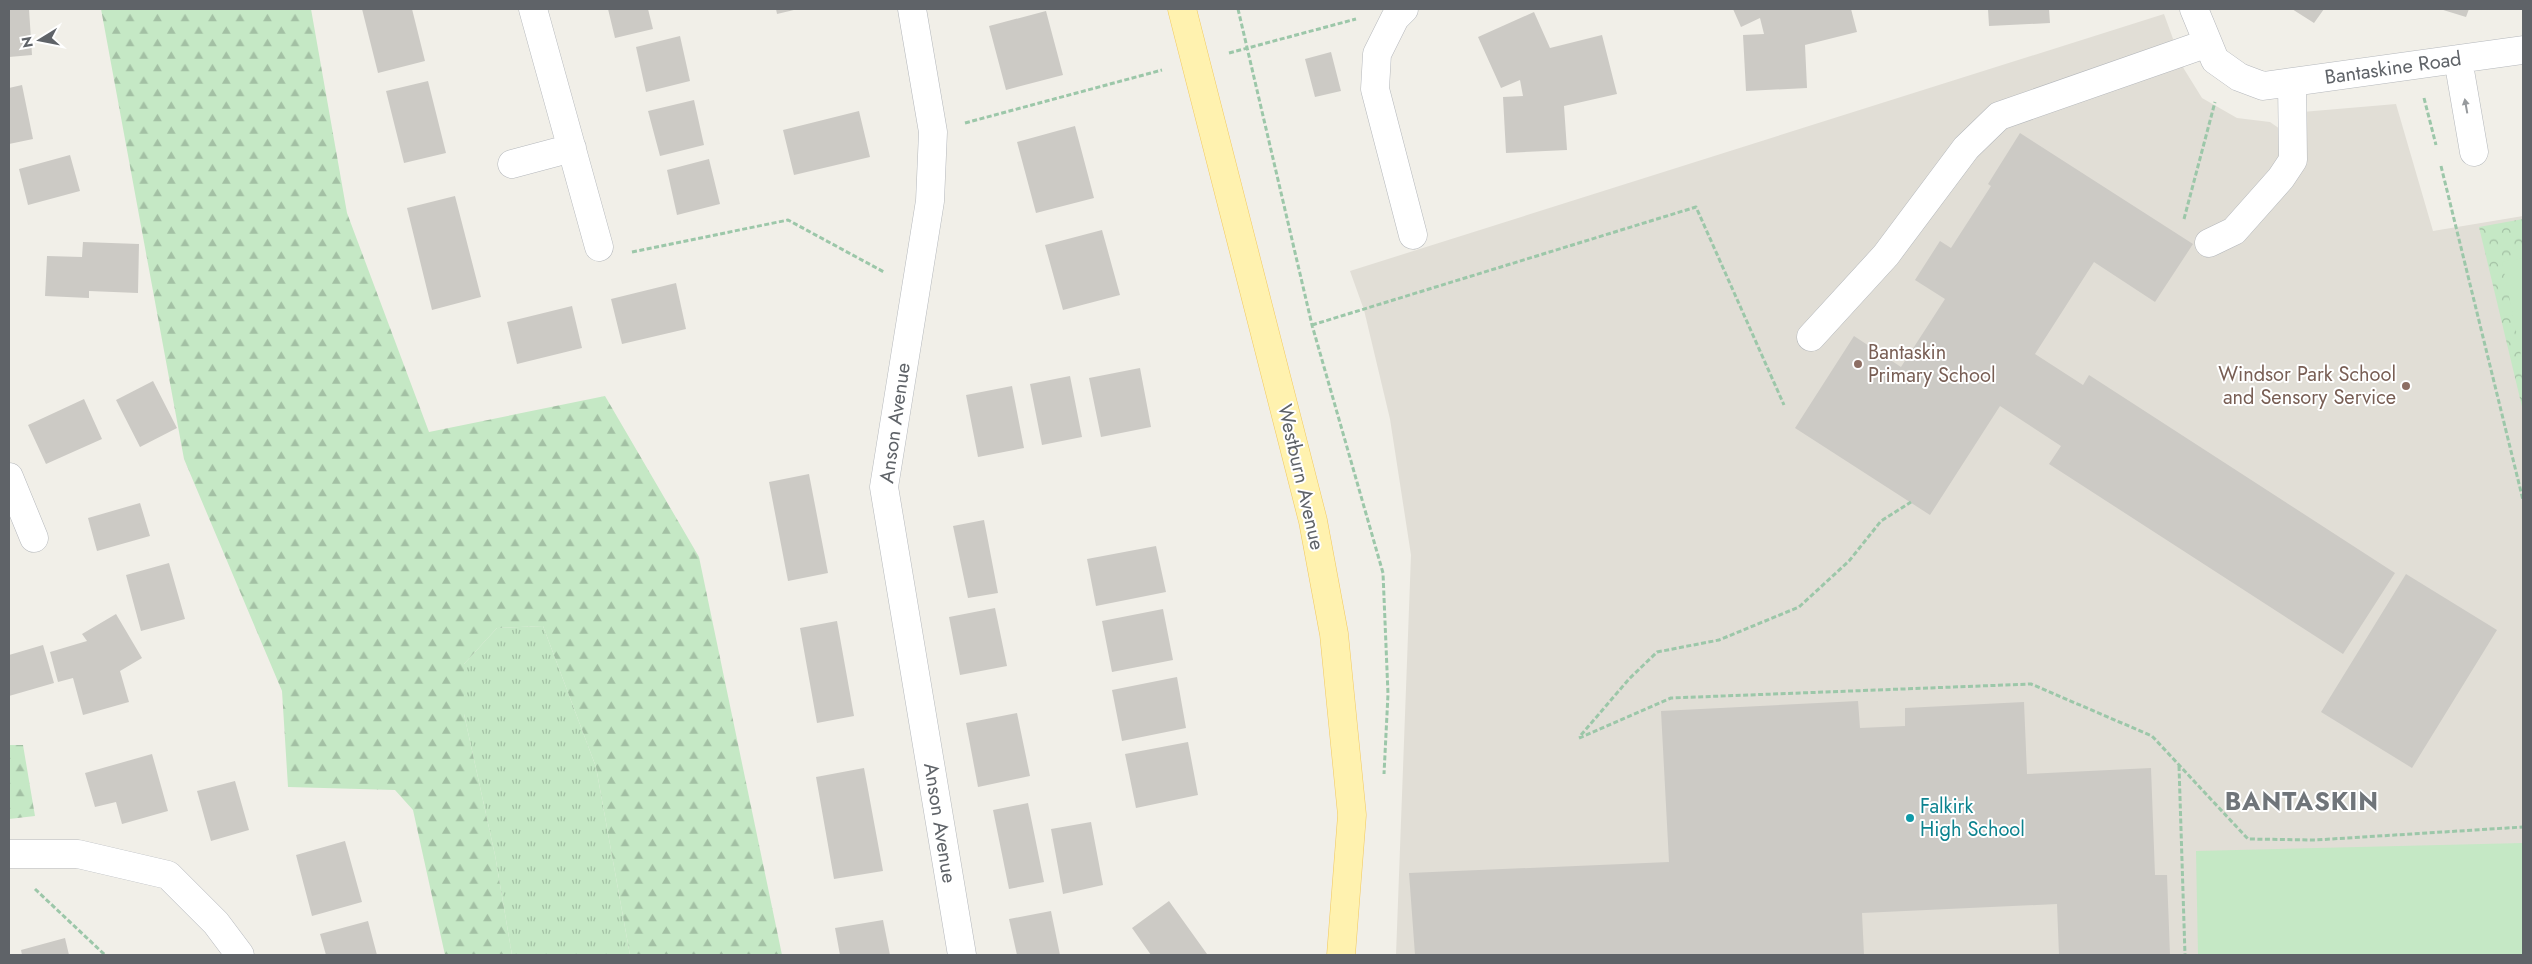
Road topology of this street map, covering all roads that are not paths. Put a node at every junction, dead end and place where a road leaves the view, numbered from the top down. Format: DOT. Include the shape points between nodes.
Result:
graph roads {
  1 [pos="534,9"];
  2 [pos="912,9"];
  3 [pos="1182,9"];
  4 [pos="2194,9"];
  5 [pos="1400,13"];
  6 [pos="2208,43"];
  7 [pos="2523,50"];
  8 [pos="2458,59"];
  9 [pos="2292,82"];
  10 [pos="572,148"];
  11 [pos="2474,152"];
  12 [pos="512,164"];
  13 [pos="1414,236"];
  14 [pos="2208,243"];
  15 [pos="599,247"];
  16 [pos="1811,336"];
  17 [pos="9,477"];
  18 [pos="34,538"];
  19 [pos="9,854"];
  20 [pos="240,955"];
  21 [pos="962,955"];
  22 [pos="1341,955"];
  1 -- 10 [label="street"];
  2 -- 21 [label="street, Anson Avenue" via="933,132 930,201 884,487"];
  3 -- 22 [label="main road, Westburn Avenue" via="1313,521 1334,634 1352,815"];
  4 -- 6 [label="street"];
  5 -- 13 [label="street" via="1378,54 1375,89"];
  6 -- 9 [label="street, Bantaskine Road" via="2215,60 2239,77 2263,86"];
  6 -- 16 [label="street" via="1999,116 1966,148 1886,255"];
  7 -- 8 [label="street, Bantaskine Road"];
  8 -- 9 [label="street, Bantaskine Road"];
  11 -- 8 [label="street, one-way"];
  9 -- 14 [label="street" via="2292,160 2281,178 2234,231"];
  10 -- 12 [label="street"];
  10 -- 15 [label="street"];
  17 -- 18 [label="street"];
  19 -- 20 [label="street" via="78,854 168,874 216,924"];
}
